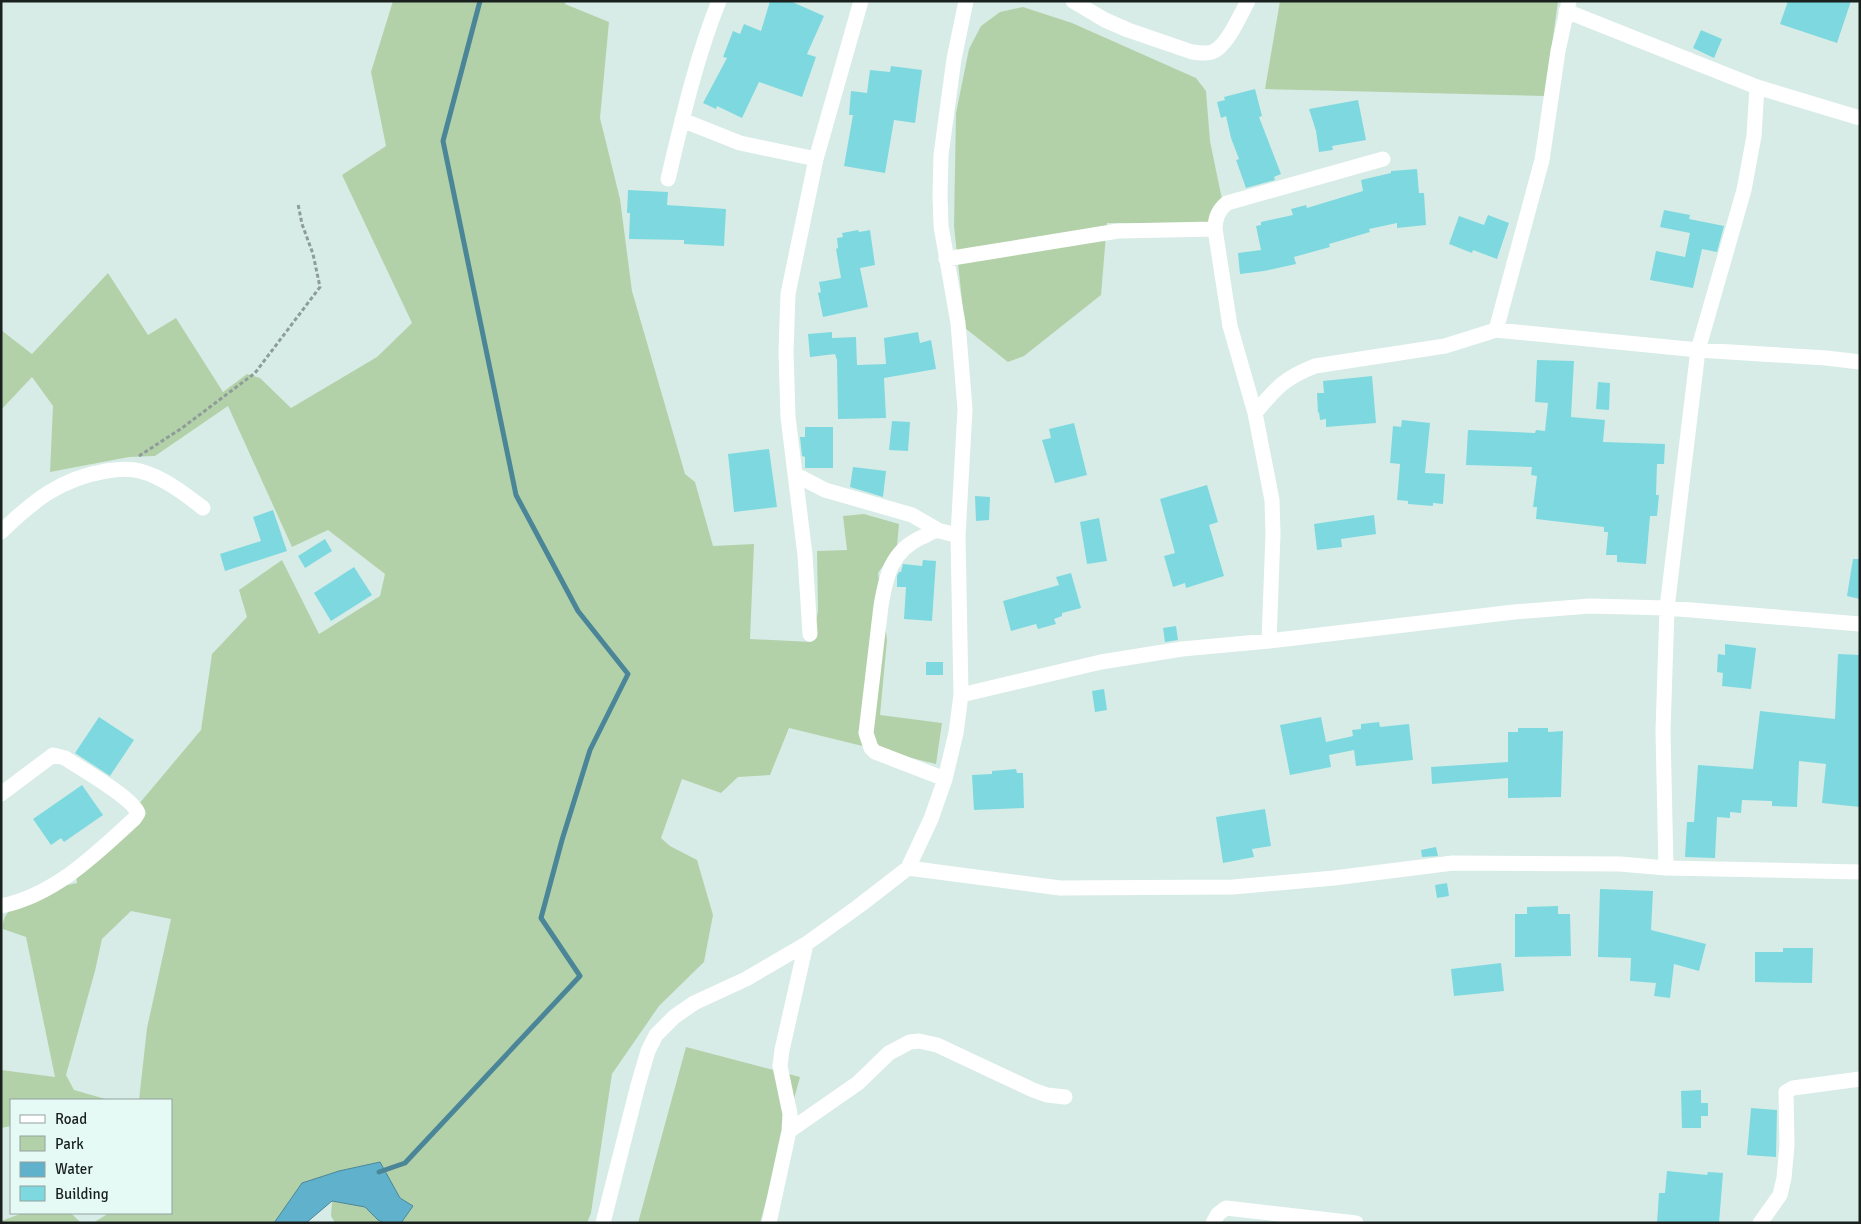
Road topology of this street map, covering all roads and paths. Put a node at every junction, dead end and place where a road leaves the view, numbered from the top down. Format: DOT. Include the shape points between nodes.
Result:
graph roads {
  1 [pos="719,1"];
  2 [pos="861,1"];
  3 [pos="966,1"];
  4 [pos="1073,1"];
  5 [pos="1248,1"];
  6 [pos="1568,6"];
  7 [pos="1758,87"];
  8 [pos="1860,118"];
  9 [pos="682,120"];
  10 [pos="816,159"];
  11 [pos="1383,159"];
  12 [pos="668,179"];
  13 [pos="298,204"];
  14 [pos="1214,229"];
  15 [pos="946,259"];
  16 [pos="1496,330"];
  17 [pos="1698,350"];
  18 [pos="1860,362"];
  19 [pos="1255,413"];
  20 [pos="117,469"];
  21 [pos="796,475"];
  22 [pos="203,508"];
  23 [pos="938,530"];
  24 [pos="1,532"];
  25 [pos="958,536"];
  26 [pos="1667,608"];
  27 [pos="1860,624"];
  28 [pos="810,634"];
  29 [pos="1269,641"];
  30 [pos="961,695"];
  31 [pos="945,778"];
  32 [pos="1,794"];
  33 [pos="908,868"];
  34 [pos="1666,868"];
  35 [pos="1860,872"];
  36 [pos="1,906"];
  37 [pos="806,944"];
  38 [pos="1860,1079"];
  39 [pos="1066,1097"];
  40 [pos="789,1131"];
  41 [pos="603,1223"];
  42 [pos="769,1223"];
  43 [pos="1212,1223"];
  44 [pos="1356,1223"];
  45 [pos="1760,1223"];
  1 -- 9 [label="street"];
  2 -- 10 [label="street"];
  3 -- 15 [label="street" via="954,59 941,155 941,226"];
  4 -- 5 [label="street" via="1128,30 1203,53 1213,52 1221,46"];
  6 -- 7 [label="street"];
  6 -- 16 [label="street" via="1542,160"];
  7 -- 8 [label="street"];
  7 -- 17 [label="street" via="1754,136 1744,190"];
  9 -- 10 [label="street" via="740,143"];
  9 -- 12 [label="street"];
  10 -- 21 [label="street" via="788,294 788,417"];
  11 -- 14 [label="street" via="1227,203 1218,214"];
  13 -- 20 [label="path" via="320,288 256,373 182,428"];
  14 -- 15 [label="street" via="1118,231"];
  14 -- 19 [label="street" via="1230,326"];
  15 -- 25 [label="street" via="958,323 965,409"];
  16 -- 17 [label="street"];
  16 -- 19 [label="street" via="1445,346 1315,366 1276,388"];
  17 -- 18 [label="street"];
  17 -- 26 [label="street"];
  19 -- 29 [label="street" via="1272,500 1274,534"];
  20 -- 22 [label="street" via="147,474"];
  20 -- 24 [label="street" via="93,473 58,486"];
  21 -- 23 [label="street" via="825,490 912,515"];
  21 -- 28 [label="street"];
  23 -- 25 [label="street"];
  23 -- 31 [label="street" via="900,551 890,567 881,606 866,733 870,748 875,752"];
  25 -- 30 [label="street"];
  26 -- 27 [label="street"];
  26 -- 29 [label="street" via="1590,606 1514,612"];
  26 -- 34 [label="street" via="1663,731"];
  29 -- 30 [label="street" via="1182,649 1101,662"];
  30 -- 31 [label="street"];
  31 -- 33 [label="street" via="931,819"];
  32 -- 36 [label="street" via="57,755 121,796 136,807 138,813 89,860 54,885"];
  33 -- 34 [label="street" via="1060,888 1167,888 1233,887 1453,863 1620,864"];
  33 -- 37 [label="street"];
  34 -- 35 [label="street"];
  37 -- 40 [label="street" via="780,1066 790,1114"];
  37 -- 41 [label="street" via="746,979 694,1003 656,1035 638,1085"];
  38 -- 45 [label="street" via="1793,1088 1786,1092 1787,1145 1780,1195"];
  39 -- 40 [label="street" via="1033,1090 937,1045 919,1041 902,1045 889,1053 858,1084"];
  40 -- 42 [label="street"];
  43 -- 44 [label="street" via="1226,1208"];
}
